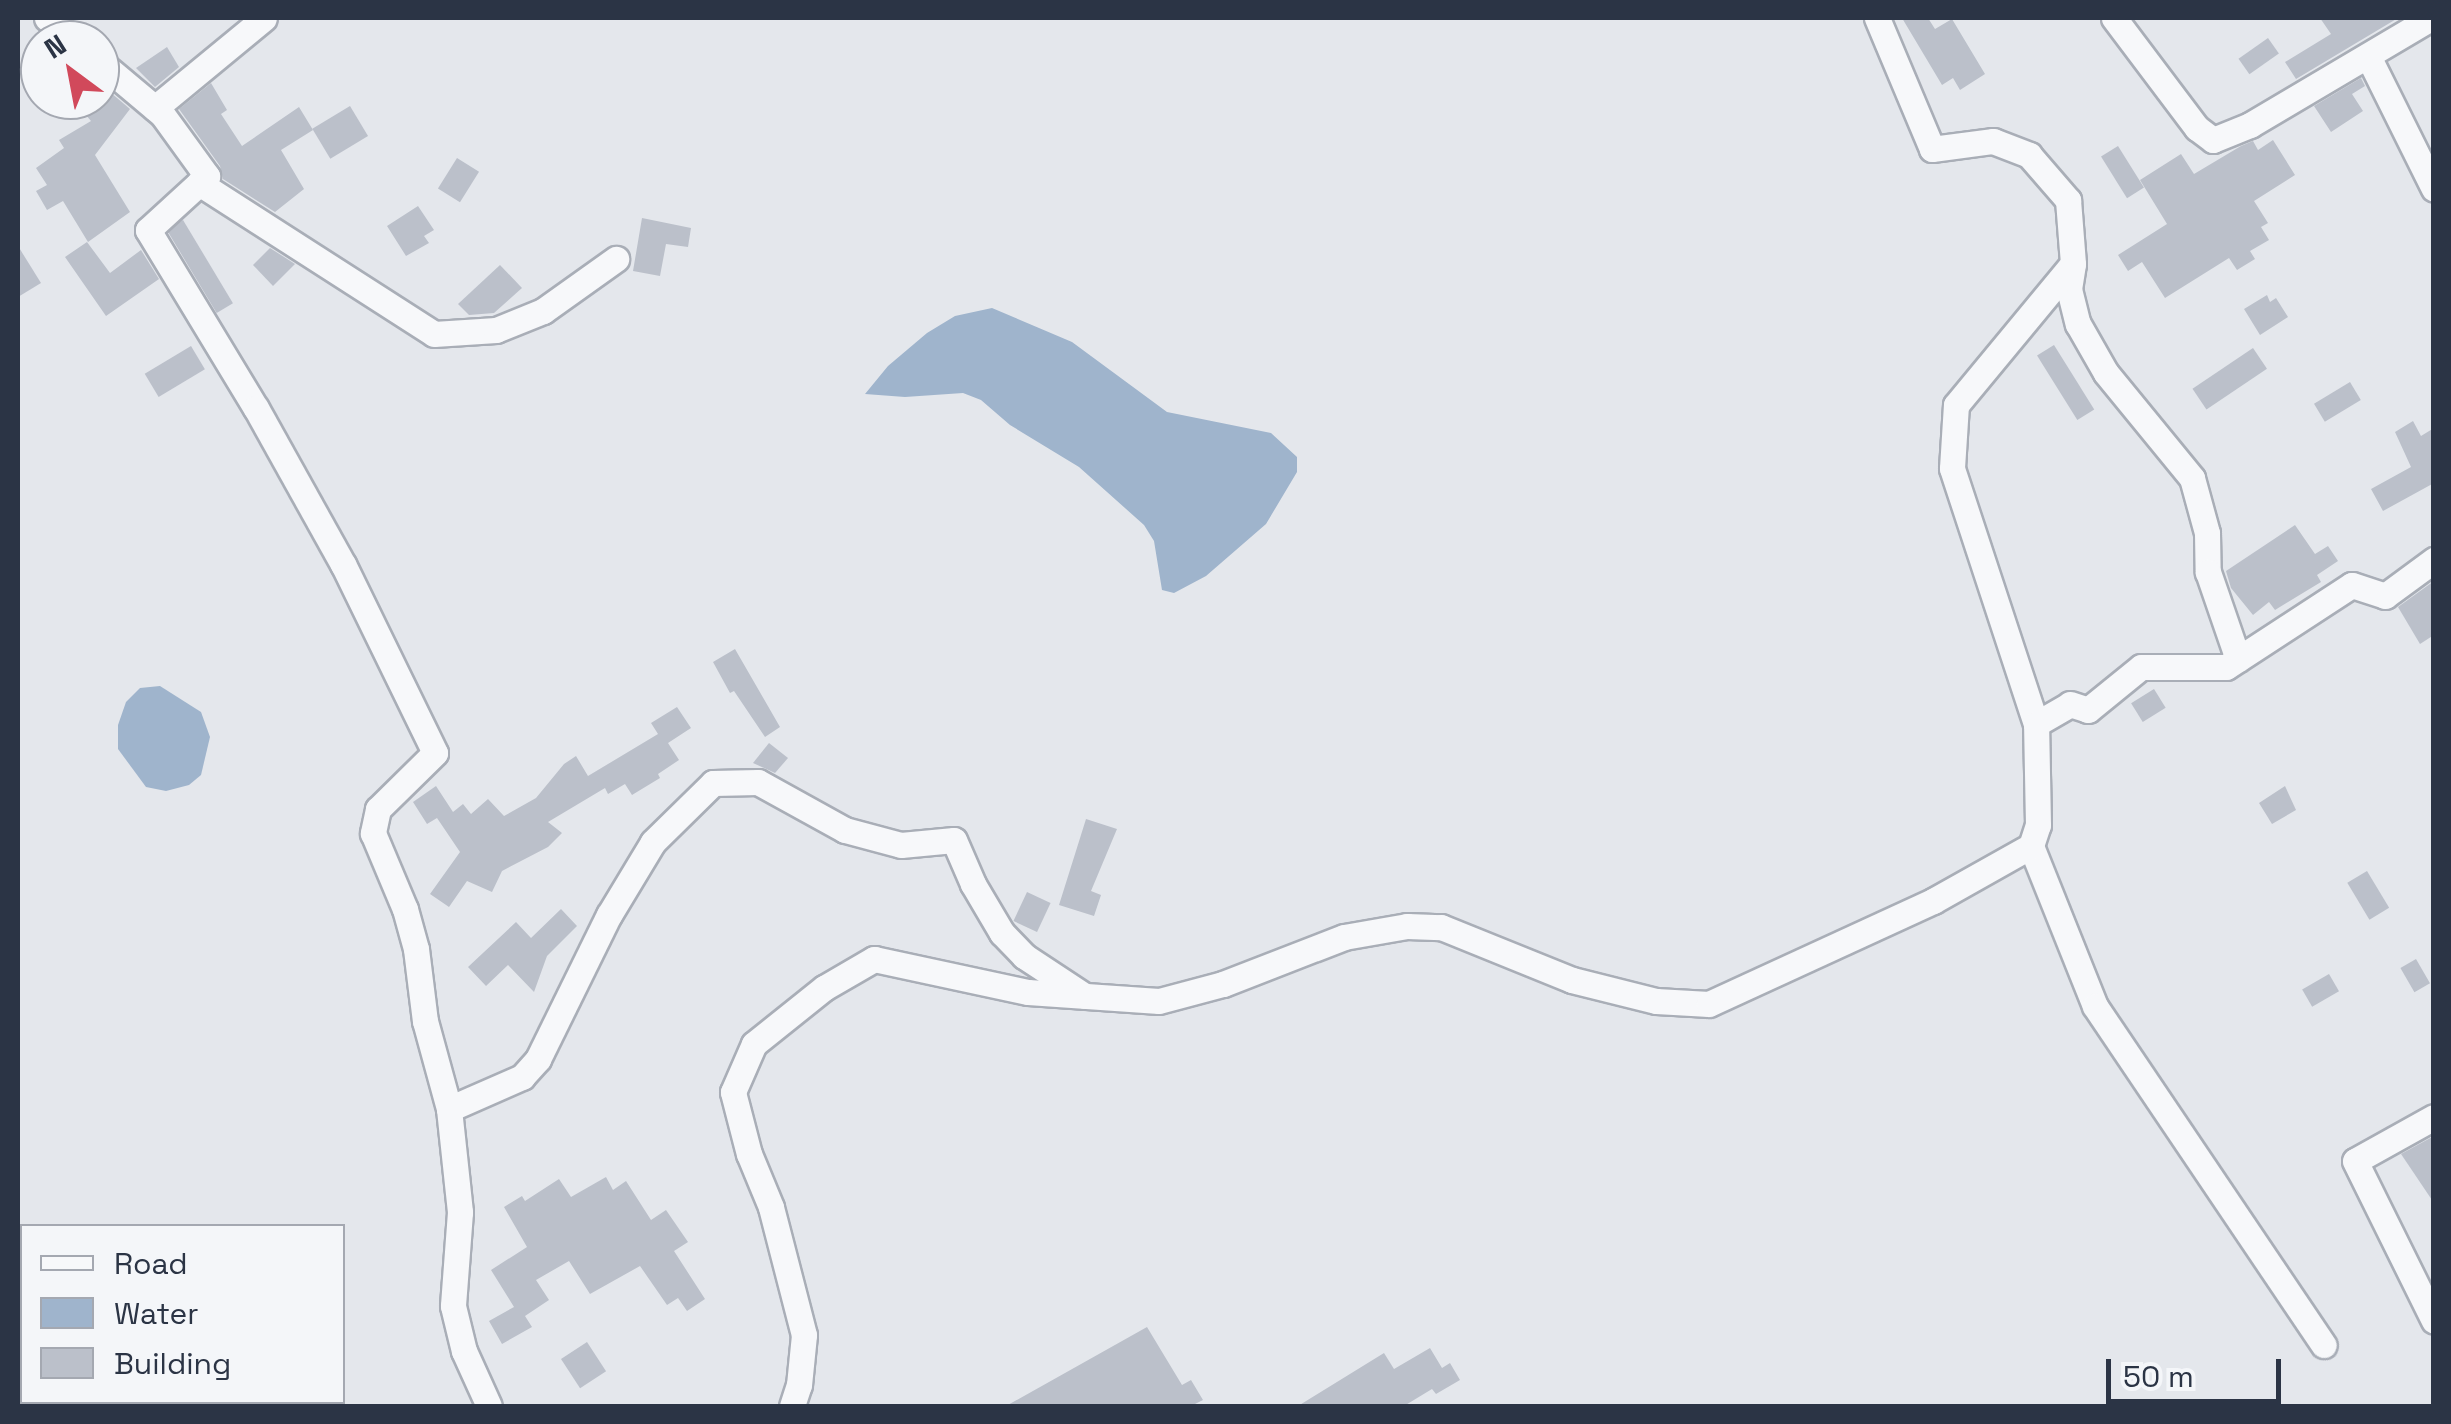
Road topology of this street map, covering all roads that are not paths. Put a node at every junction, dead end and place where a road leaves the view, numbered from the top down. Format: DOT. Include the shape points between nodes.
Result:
graph roads {
  1 [pos="264,18"];
  2 [pos="1877,18"];
  3 [pos="2114,18"];
  4 [pos="2430,18"];
  5 [pos="2368,56"];
  6 [pos="120,79"];
  7 [pos="154,108"];
  8 [pos="199,183"];
  9 [pos="2434,188"];
  10 [pos="616,258"];
  11 [pos="2073,264"];
  12 [pos="2434,560"];
  13 [pos="2238,659"];
  14 [pos="2036,724"];
  15 [pos="2031,846"];
  16 [pos="1085,996"];
  17 [pos="449,1108"];
  18 [pos="2434,1117"];
  19 [pos="2434,1321"];
  20 [pos="2324,1346"];
  21 [pos="489,1406"];
  22 [pos="792,1406"];
  1 -- 7 [label="street"];
  2 -- 11 [label="street" via="1932,149 1993,141 2029,155 2068,200"];
  3 -- 5 [label="street" via="2213,140"];
  4 -- 5 [label="street"];
  5 -- 9 [label="street"];
  6 -- 7 [label="street"];
  7 -- 8 [label="street" via="207,176"];
  8 -- 10 [label="street" via="434,334 496,330 543,311"];
  8 -- 17 [label="street" via="148,230 344,564 435,753 378,809 373,833 412,936 425,1021"];
  11 -- 13 [label="street" via="2070,289 2078,324 2106,373 2192,478 2208,572"];
  11 -- 14 [label="street" via="1956,405 1952,468"];
  12 -- 13 [label="street" via="2385,596 2352,585"];
  13 -- 14 [label="street" via="2226,666 2141,667 2088,710 2070,704"];
  14 -- 15 [label="street" via="2038,825"];
  15 -- 16 [label="street" via="1933,902 1708,1004 1656,1001 1572,980 1441,927 1407,926 1344,937 1223,984 1159,1000"];
  15 -- 20 [label="street" via="2096,1006"];
  16 -- 17 [label="street" via="1024,956 1002,932 954,840 902,845 845,830 758,782 713,783 653,842 538,1059 522,1077"];
  16 -- 22 [label="street" via="1028,992 874,958 754,1044 733,1092 804,1335"];
  17 -- 21 [label="street" via="460,1212 453,1306 464,1352"];
  18 -- 19 [label="street" via="2355,1161"];
}
